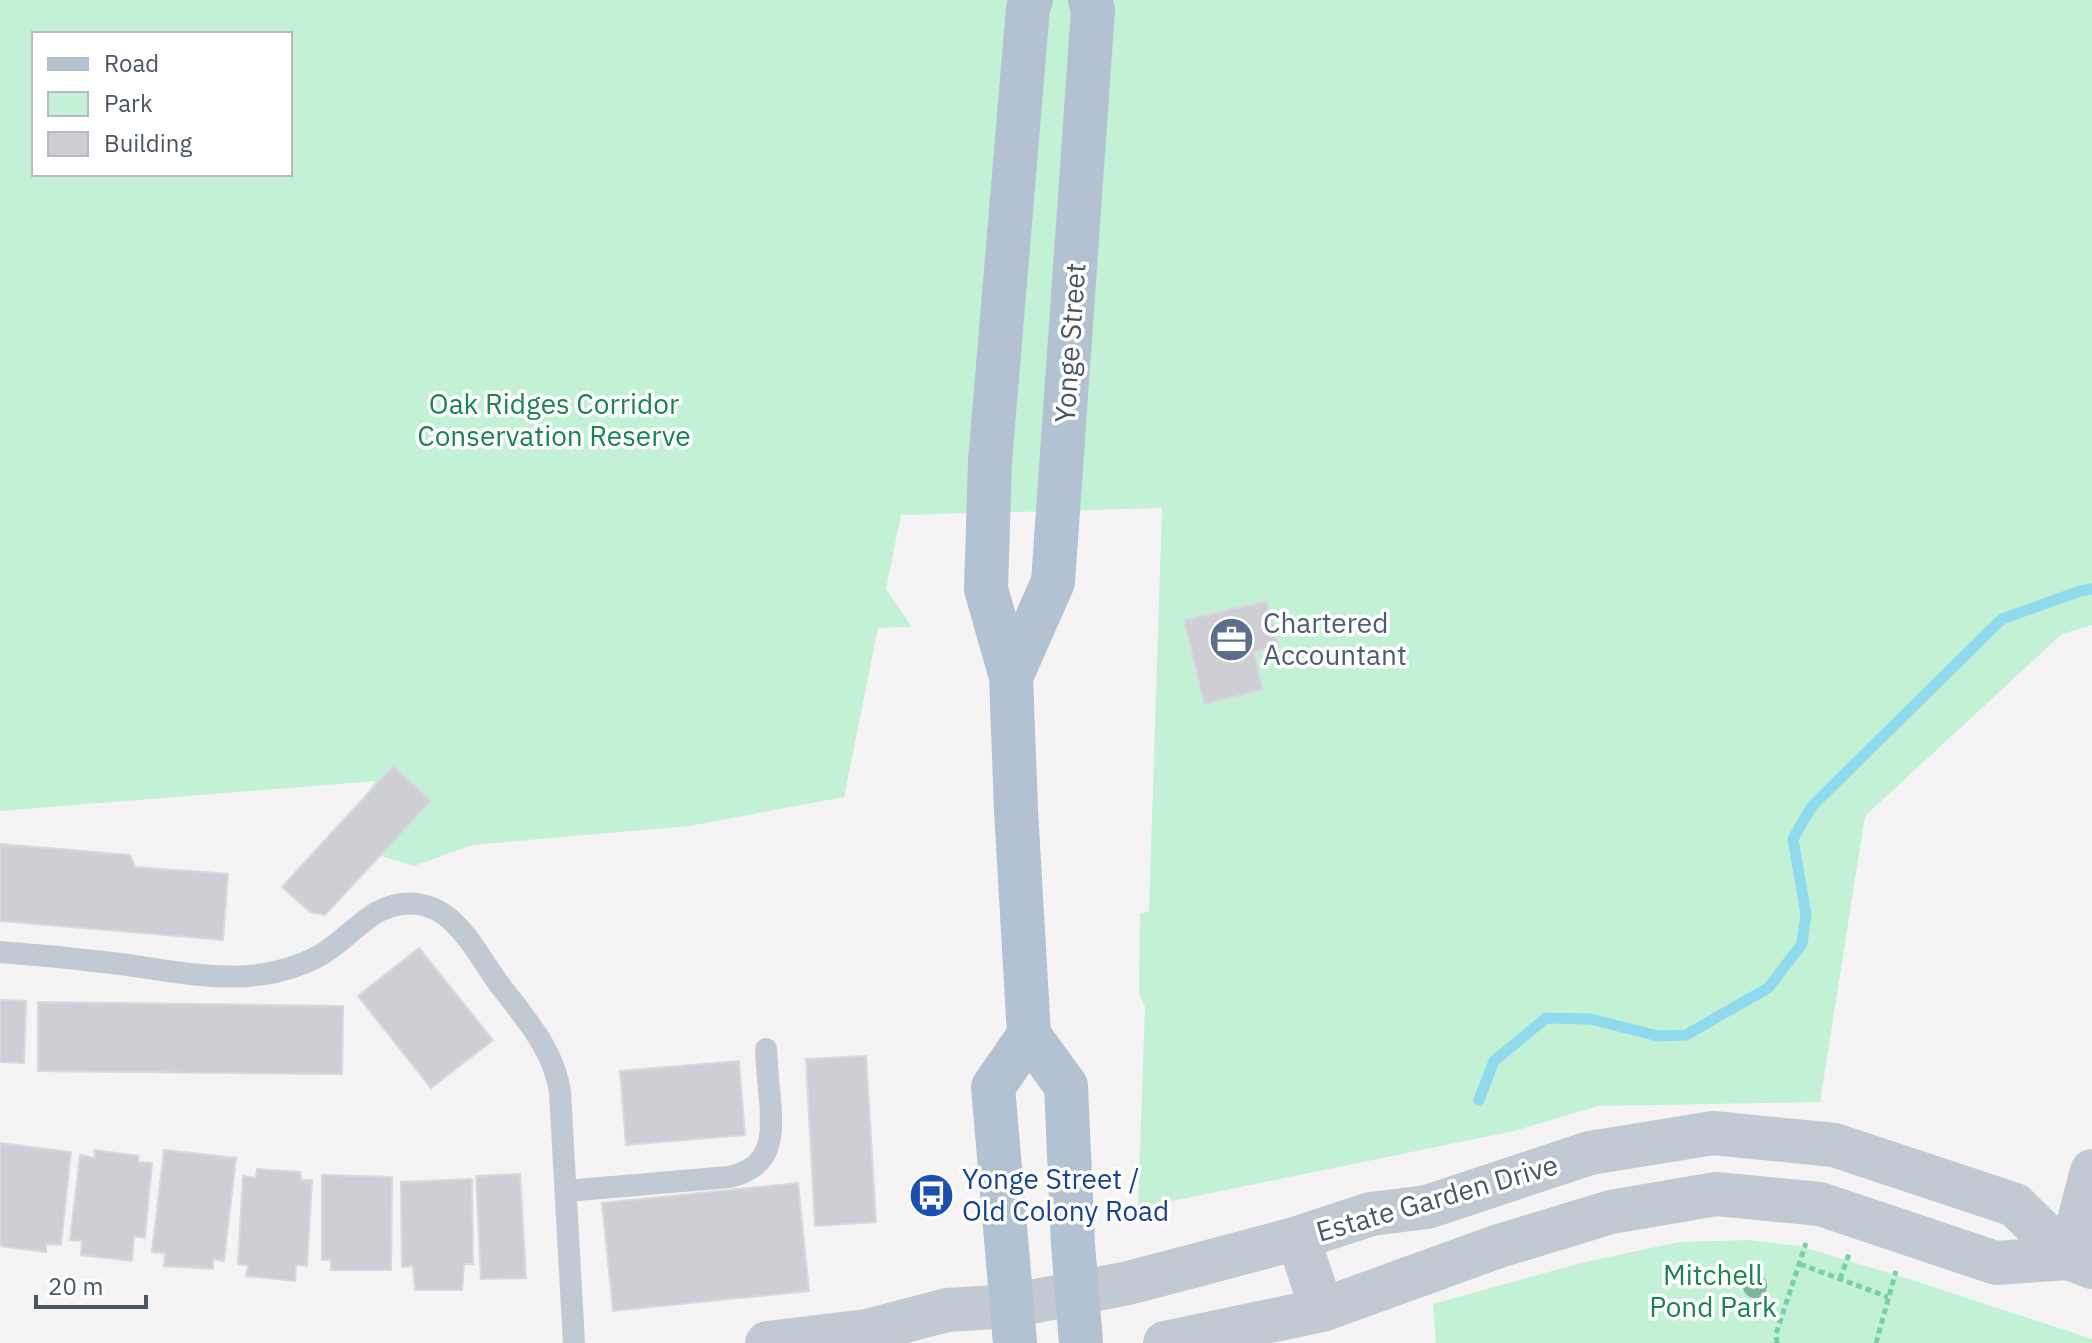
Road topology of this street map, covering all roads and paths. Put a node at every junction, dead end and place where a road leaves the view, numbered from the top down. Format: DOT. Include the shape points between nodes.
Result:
graph roads {
  1 [pos="1031,0"];
  2 [pos="1090,0"];
  3 [pos="1011,677"];
  4 [pos="0,952"];
  5 [pos="1029,1035"];
  6 [pos="766,1049"];
  7 [pos="2092,1171"];
  8 [pos="566,1191"];
  9 [pos="1298,1238"];
  10 [pos="1806,1242"];
  11 [pos="1849,1254"];
  12 [pos="2080,1262"];
  13 [pos="1800,1264"];
  14 [pos="1896,1270"];
  15 [pos="1840,1279"];
  16 [pos="1077,1293"];
  17 [pos="1888,1297"];
  18 [pos="1322,1310"];
  19 [pos="1013,1324"];
  20 [pos="574,1343"];
  21 [pos="767,1343"];
  22 [pos="1081,1343"];
  23 [pos="1165,1343"];
  24 [pos="1777,1343"];
  25 [pos="1876,1343"];
  1 -- 3 [label="main road, Yonge Street" via="990,461 986,589"];
  2 -- 3 [label="main road, Yonge Street" via="1053,582"];
  3 -- 5 [label="main road, Yonge Street"];
  4 -- 8 [label="lane" via="253,976 320,955 382,908 402,903 429,906 452,920 552,1060 560,1092"];
  5 -- 16 [label="main road" via="1066,1086"];
  5 -- 19 [label="main road" via="993,1087"];
  6 -- 8 [label="lane" via="771,1136 763,1157 750,1170 729,1177"];
  7 -- 12 [label="street"];
  8 -- 20 [label="lane"];
  9 -- 12 [label="street, Estate Garden Drive" via="1371,1214 1427,1207 1590,1153 1713,1133 1834,1145 2015,1205"];
  9 -- 16 [label="street, Estate Garden Drive"];
  9 -- 18 [label="street, Estate Garden Drive"];
  10 -- 13 [label="path"];
  11 -- 15 [label="path"];
  12 -- 18 [label="street" via="1996,1263 1820,1204 1716,1194 1611,1212"];
  13 -- 15 [label="path"];
  13 -- 24 [label="path"];
  14 -- 17 [label="path"];
  15 -- 17 [label="path"];
  16 -- 19 [label="street, Estate Garden Drive"];
  16 -- 22 [label="main road"];
  17 -- 25 [label="path"];
  18 -- 23 [label="street"];
  19 -- 21 [label="street, Estate Garden Drive" via="947,1310 867,1331"];
}
